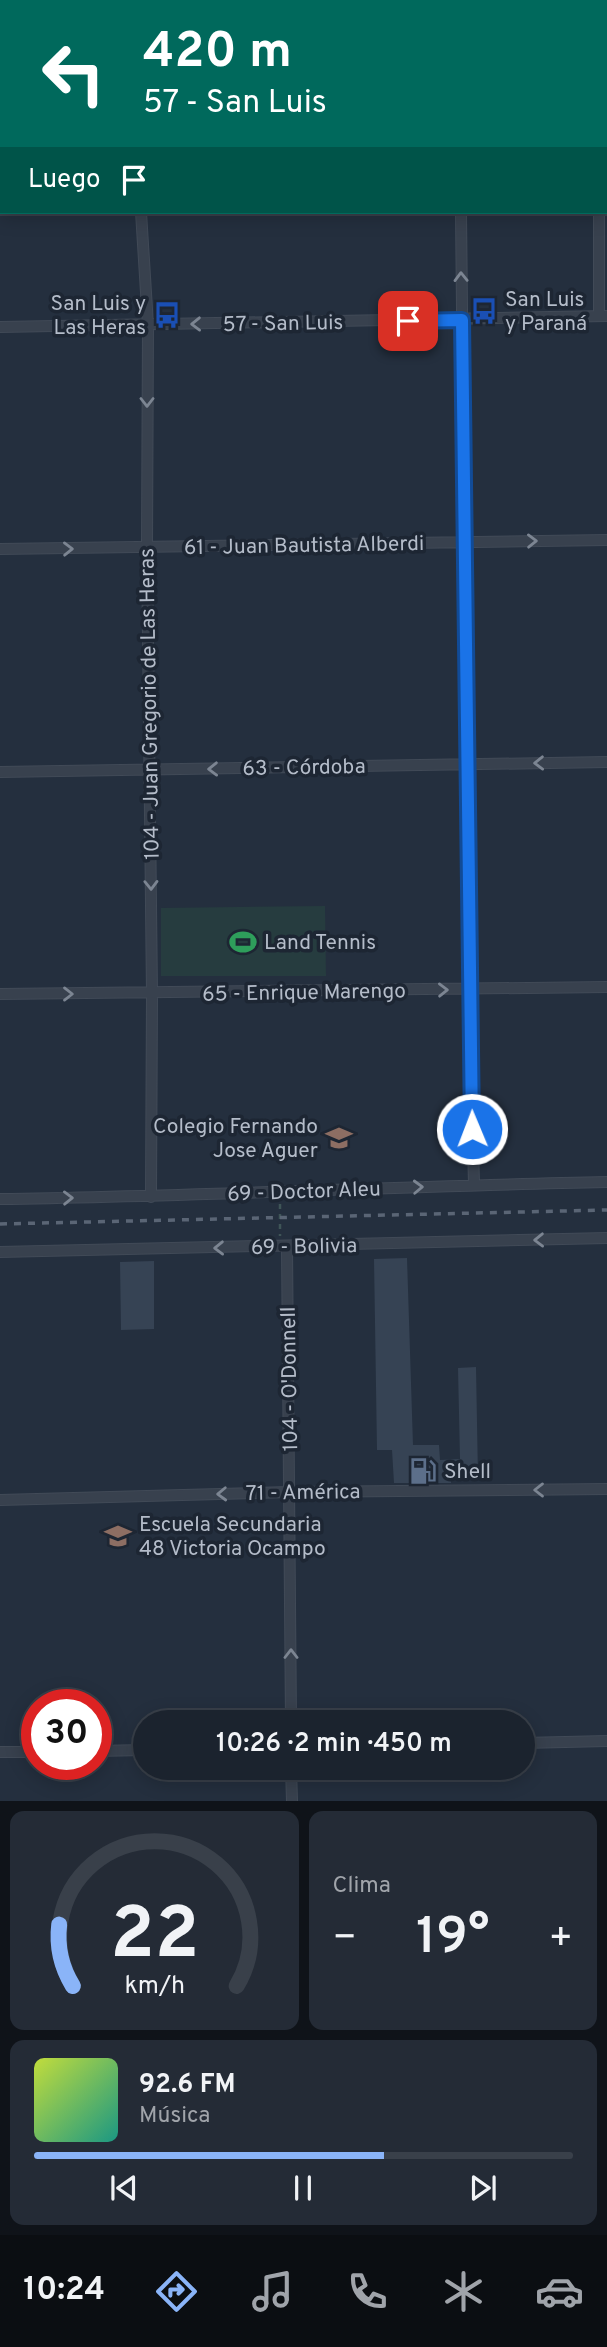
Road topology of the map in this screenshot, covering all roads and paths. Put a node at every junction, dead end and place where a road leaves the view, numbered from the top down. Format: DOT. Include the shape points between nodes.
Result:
graph roads {
  1 [pos="141,214"];
  2 [pos="460,214"];
  3 [pos="598,214"];
  4 [pos="603,316"];
  5 [pos="462,320"];
  6 [pos="148,325"];
  7 [pos="0,327"];
  8 [pos="607,540"];
  9 [pos="464,541"];
  10 [pos="147,548"];
  11 [pos="0,549"];
  12 [pos="607,762"];
  13 [pos="467,764"];
  14 [pos="150,771"];
  15 [pos="0,772"];
  16 [pos="607,987"];
  17 [pos="469,989"];
  18 [pos="152,994"];
  19 [pos="0,995"];
  20 [pos="607,1182"];
  21 [pos="474,1184"];
  22 [pos="280,1193"];
  23 [pos="151,1197"];
  24 [pos="0,1199"];
  25 [pos="607,1238"];
  26 [pos="284,1246"];
  27 [pos="0,1252"];
  28 [pos="607,1489"];
  29 [pos="290,1492"];
  30 [pos="0,1500"];
  31 [pos="291,1710"];
  32 [pos="607,1741"];
  33 [pos="535,1743"];
  34 [pos="133,1750"];
  35 [pos="112,1751"];
  36 [pos="0,1752"];
  37 [pos="21,1752"];
  38 [pos="291,1780"];
  39 [pos="292,1801"];
  1 -- 6 [label="street, 104 - Juan Gregorio de Las Heras"];
  5 -- 2 [label="street, one-way"];
  3 -- 4 [label="street"];
  4 -- 5 [label="street, 57 - San Luis"];
  5 -- 6 [label="street, 57 - San Luis, one-way"];
  5 -- 9 [label="street"];
  6 -- 7 [label="street, 57 - San Luis"];
  6 -- 10 [label="street, 104 - Juan Gregorio de Las Heras, one-way"];
  9 -- 8 [label="street, 61 - Juan Bautista Alberdi, one-way"];
  9 -- 10 [label="street, 61 - Juan Bautista Alberdi"];
  9 -- 13 [label="street"];
  11 -- 10 [label="street, 61 - Juan Bautista Alberdi, one-way"];
  10 -- 14 [label="street, 104 - Juan Gregorio de Las Heras"];
  12 -- 13 [label="street, 63 - Córdoba, one-way"];
  13 -- 14 [label="street, 63 - Córdoba, one-way"];
  13 -- 17 [label="street"];
  14 -- 15 [label="street, 63 - Córdoba"];
  14 -- 18 [label="street, 104 - Juan Gregorio de Las Heras, one-way"];
  16 -- 17 [label="street, 65 - Enrique Marengo"];
  18 -- 17 [label="street, 65 - Enrique Marengo, one-way"];
  17 -- 21 [label="street"];
  19 -- 18 [label="street, 65 - Enrique Marengo, one-way"];
  18 -- 23 [label="street, 104 - Juan Gregorio de Las Heras"];
  20 -- 21 [label="street, 69 - Doctor Aleu"];
  22 -- 21 [label="street, 69 - Doctor Aleu, one-way"];
  22 -- 23 [label="street, 69 - Doctor Aleu"];
  22 -- 26 [label="path"];
  24 -- 23 [label="street, 69 - Doctor Aleu, one-way"];
  25 -- 26 [label="street, 69 - Bolivia, one-way"];
  26 -- 27 [label="street, 69 - Bolivia, one-way"];
  26 -- 29 [label="street, 104 - O'Donnell"];
  28 -- 29 [label="street, 71 - América, one-way"];
  29 -- 30 [label="street, 71 - América, one-way"];
  31 -- 29 [label="street, 104 - O'Donnell, one-way"];
  32 -- 33 [label="street"];
  34 -- 35 [label="street"];
  36 -- 37 [label="street"];
  38 -- 39 [label="street"];
}
